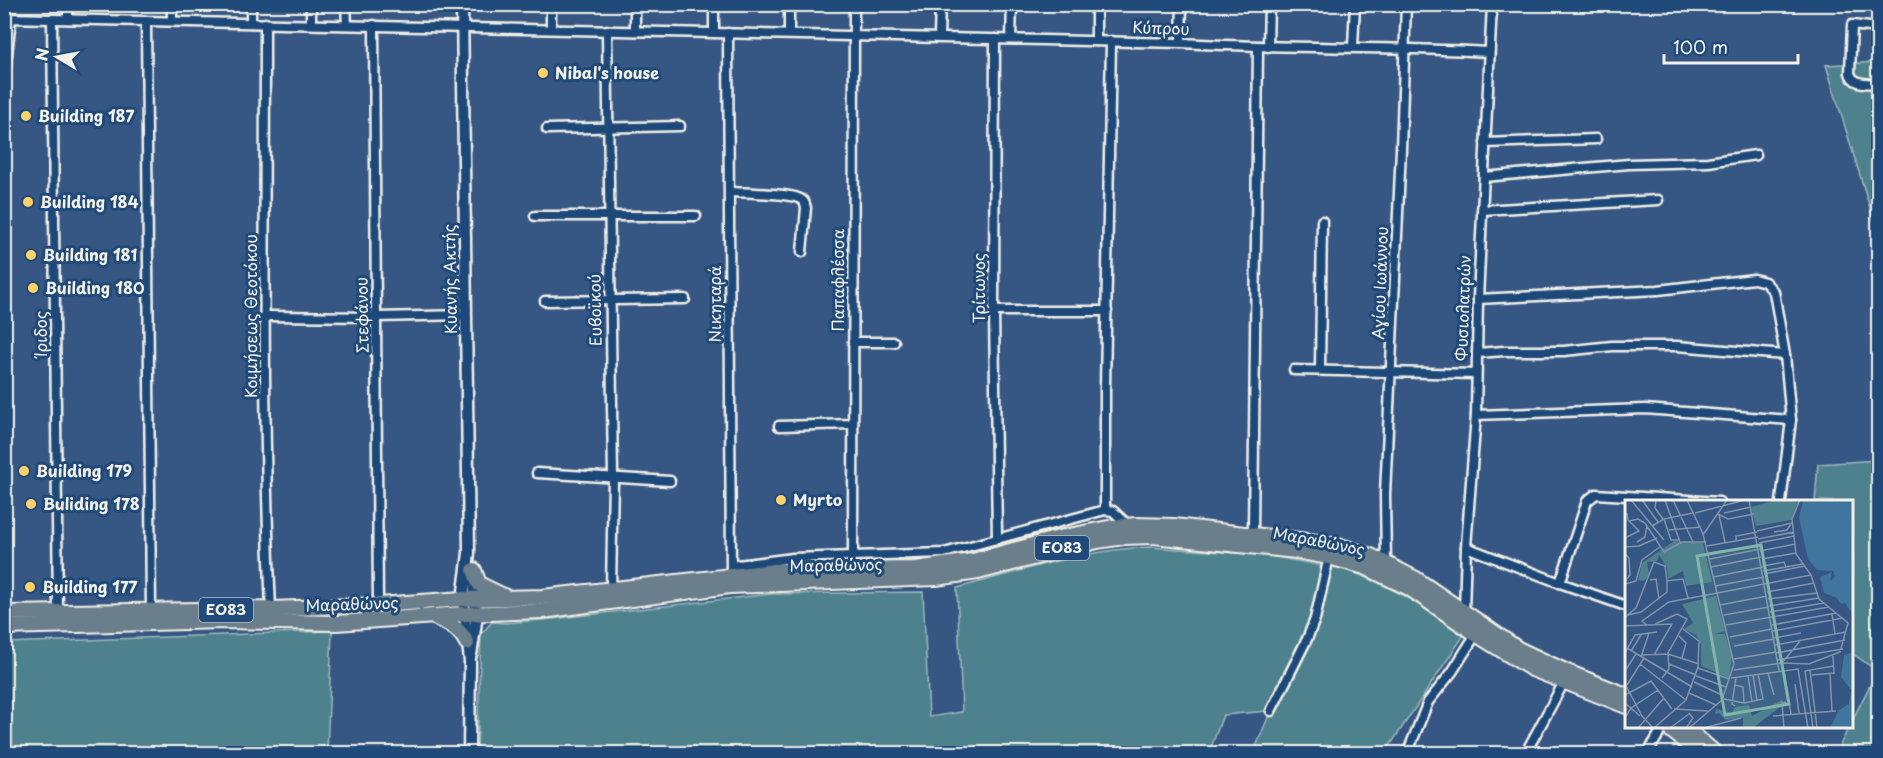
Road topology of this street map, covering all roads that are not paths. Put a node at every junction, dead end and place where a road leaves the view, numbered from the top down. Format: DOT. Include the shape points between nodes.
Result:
graph roads {
  1 [pos="68,4"];
  2 [pos="172,4"];
  3 [pos="251,4"];
  4 [pos="310,4"];
  5 [pos="346,4"];
  6 [pos="462,4"];
  7 [pos="551,4"];
  8 [pos="635,4"];
  9 [pos="714,4"];
  10 [pos="789,4"];
  11 [pos="854,4"];
  12 [pos="940,4"];
  13 [pos="1012,4"];
  14 [pos="1096,4"];
  15 [pos="1182,4"];
  16 [pos="1269,4"];
  17 [pos="1355,4"];
  18 [pos="1406,4"];
  19 [pos="1492,4"];
  20 [pos="8,18"];
  21 [pos="52,19"];
  22 [pos="68,19"];
  23 [pos="146,21"];
  24 [pos="172,21"];
  25 [pos="251,23"];
  26 [pos="265,23"];
  27 [pos="310,24"];
  28 [pos="347,25"];
  29 [pos="374,25"];
  30 [pos="462,27"];
  31 [pos="1878,28"];
  32 [pos="551,29"];
  33 [pos="607,30"];
  34 [pos="635,31"];
  35 [pos="714,33"];
  36 [pos="728,33"];
  37 [pos="789,34"];
  38 [pos="854,36"];
  39 [pos="939,38"];
  40 [pos="995,39"];
  41 [pos="1011,39"];
  42 [pos="1096,41"];
  43 [pos="1111,41"];
  44 [pos="1181,43"];
  45 [pos="1263,47"];
  46 [pos="1353,47"];
  47 [pos="1404,47"];
  48 [pos="1488,52"];
  49 [pos="4,83"];
  50 [pos="1878,84"];
  51 [pos="680,126"];
  52 [pos="608,127"];
  53 [pos="547,129"];
  54 [pos="1596,139"];
  55 [pos="1485,143"];
  56 [pos="1756,155"];
  57 [pos="1484,177"];
  58 [pos="730,192"];
  59 [pos="1658,200"];
  60 [pos="1482,210"];
  61 [pos="535,216"];
  62 [pos="609,216"];
  63 [pos="696,216"];
  64 [pos="1322,221"];
  65 [pos="802,252"];
  66 [pos="685,299"];
  67 [pos="1478,299"];
  68 [pos="545,301"];
  69 [pos="610,302"];
  70 [pos="994,311"];
  71 [pos="1107,311"];
  72 [pos="466,315"];
  73 [pos="265,316"];
  74 [pos="377,317"];
  75 [pos="853,342"];
  76 [pos="894,342"];
  77 [pos="1477,353"];
  78 [pos="1785,355"];
  79 [pos="1294,370"];
  80 [pos="1320,370"];
  81 [pos="1392,372"];
  82 [pos="1476,374"];
  83 [pos="1476,416"];
  84 [pos="1791,420"];
  85 [pos="853,424"];
  86 [pos="779,426"];
  87 [pos="537,473"];
  88 [pos="612,477"];
  89 [pos="670,481"];
  90 [pos="1701,500"];
  91 [pos="1781,500"];
  92 [pos="1105,510"];
  93 [pos="1128,525"];
  94 [pos="1253,534"];
  95 [pos="997,538"];
  96 [pos="1466,547"];
  97 [pos="469,553"];
  98 [pos="853,556"];
  99 [pos="1329,557"];
  100 [pos="1386,563"];
  101 [pos="474,570"];
  102 [pos="731,575"];
  103 [pos="1560,583"];
  104 [pos="611,589"];
  105 [pos="469,598"];
  106 [pos="512,598"];
  107 [pos="378,605"];
  108 [pos="1625,606"];
  109 [pos="271,609"];
  110 [pos="151,612"];
  111 [pos="1464,612"];
  112 [pos="4,613"];
  113 [pos="58,614"];
  114 [pos="470,614"];
  115 [pos="431,616"];
  116 [pos="4,627"];
  117 [pos="1476,634"];
  118 [pos="467,643"];
  119 [pos="470,661"];
  120 [pos="1564,682"];
  121 [pos="1625,695"];
  122 [pos="1625,706"];
  123 [pos="1271,711"];
  124 [pos="1664,728"];
  125 [pos="1668,728"];
  126 [pos="1692,729"];
  127 [pos="469,753"];
  128 [pos="1407,753"];
  129 [pos="1525,753"];
  130 [pos="1647,753"];
  131 [pos="1700,753"];
  132 [pos="1716,753"];
  1 -- 22 [label="street"];
  2 -- 24 [label="street"];
  3 -- 25 [label="street"];
  4 -- 27 [label="street"];
  5 -- 28 [label="street"];
  6 -- 30 [label="street, Κυανής Ακτής"];
  7 -- 32 [label="street"];
  8 -- 34 [label="street"];
  9 -- 35 [label="street"];
  10 -- 37 [label="street"];
  11 -- 38 [label="street, Παπαφλέσσα"];
  12 -- 39 [label="street"];
  13 -- 41 [label="street"];
  14 -- 42 [label="street"];
  15 -- 44 [label="street"];
  16 -- 45 [label="street"];
  17 -- 46 [label="street"];
  18 -- 47 [label="street, Αγίου Ιωάννου"];
  19 -- 48 [label="street, Φυσιολατρών"];
  20 -- 21 [label="street, Κύπρου"];
  20 -- 49 [label="street"];
  21 -- 22 [label="street, Κύπρου"];
  21 -- 113 [label="street, Ίριδος"];
  22 -- 23 [label="street, Κύπρου"];
  23 -- 24 [label="street, Κύπρου"];
  23 -- 110 [label="street"];
  24 -- 25 [label="street, Κύπρου"];
  25 -- 26 [label="street, Κύπρου"];
  26 -- 27 [label="street, Κύπρου"];
  26 -- 73 [label="street, Κοιμήσεως Θεοτόκου"];
  27 -- 28 [label="street, Κύπρου"];
  28 -- 29 [label="street, Κύπρου"];
  29 -- 30 [label="street, Κύπρου"];
  29 -- 74 [label="street, Στεφάνου"];
  30 -- 32 [label="street, Κύπρου"];
  30 -- 72 [label="street, Κυανής Ακτής"];
  31 -- 50 [label="street" via="1852,26 1850,75 1856,82"];
  32 -- 33 [label="street, Κύπρου"];
  33 -- 34 [label="street, Κύπρου"];
  33 -- 52 [label="street, Ευβοϊκού"];
  34 -- 35 [label="street, Κύπρου"];
  35 -- 36 [label="street, Κύπρου"];
  36 -- 37 [label="street, Κύπρου"];
  36 -- 58 [label="street, Νικηταρά"];
  37 -- 38 [label="street, Κύπρου"];
  38 -- 39 [label="street, Κύπρου"];
  38 -- 75 [label="street, Παπαφλέσσα"];
  39 -- 40 [label="street, Κύπρου"];
  40 -- 41 [label="street, Κύπρου"];
  40 -- 70 [label="street, Τρίτωνος"];
  41 -- 42 [label="street, Κύπρου"];
  42 -- 43 [label="street, Κύπρου"];
  43 -- 44 [label="street, Κύπρου"];
  43 -- 71 [label="street"];
  44 -- 45 [label="street, Κύπρου"];
  45 -- 46 [label="street, Κύπρου"];
  45 -- 94 [label="street"];
  46 -- 47 [label="street, Κύπρου"];
  47 -- 48 [label="street, Κύπρου"];
  47 -- 81 [label="street, Αγίου Ιωάννου"];
  48 -- 55 [label="street, Φυσιολατρών"];
  51 -- 52 [label="street"];
  52 -- 53 [label="street"];
  52 -- 62 [label="street, Ευβοϊκού"];
  54 -- 55 [label="street"];
  55 -- 57 [label="street, Φυσιολατρών"];
  56 -- 57 [label="street" via="1708,162 1629,164"];
  57 -- 60 [label="street, Φυσιολατρών"];
  58 -- 65 [label="street" via="800,198 806,208"];
  58 -- 102 [label="street, Νικηταρά"];
  59 -- 60 [label="street"];
  60 -- 67 [label="street, Φυσιολατρών"];
  61 -- 62 [label="street"];
  62 -- 63 [label="street"];
  62 -- 69 [label="street, Ευβοϊκού"];
  64 -- 80 [label="street"];
  66 -- 69 [label="street"];
  67 -- 77 [label="street, Φυσιολατρών"];
  67 -- 78 [label="street" via="1658,290 1762,280 1774,292"];
  68 -- 69 [label="street"];
  69 -- 88 [label="street, Ευβοϊκού"];
  70 -- 71 [label="street"];
  70 -- 95 [label="street, Τρίτωνος"];
  71 -- 92 [label="street"];
  72 -- 74 [label="street"];
  72 -- 97 [label="street, Κυανής Ακτής"];
  73 -- 74 [label="street"];
  73 -- 109 [label="street, Κοιμήσεως Θεοτόκου"];
  74 -- 107 [label="street, Στεφάνου"];
  75 -- 76 [label="street"];
  75 -- 85 [label="street, Παπαφλέσσα"];
  77 -- 78 [label="street" via="1677,346"];
  77 -- 82 [label="street, Φυσιολατρών"];
  78 -- 84 [label="street"];
  79 -- 80 [label="street"];
  80 -- 81 [label="street"];
  81 -- 82 [label="street"];
  81 -- 100 [label="street, Αγίου Ιωάννου" via="1385,494"];
  82 -- 83 [label="street, Φυσιολατρών"];
  83 -- 84 [label="street" via="1644,409"];
  83 -- 96 [label="street, Φυσιολατρών"];
  84 -- 91 [label="street"];
  85 -- 86 [label="street"];
  85 -- 98 [label="street, Παπαφλέσσα"];
  87 -- 88 [label="street"];
  88 -- 89 [label="street"];
  88 -- 104 [label="street, Ευβοϊκού"];
  90 -- 103 [label="street" via="1596,494 1590,497"];
  92 -- 93 [label="street"];
  92 -- 95 [label="street"];
  93 -- 94 [label="main road, Μαραθώνος / ΕΟ83"];
  93 -- 102 [label="main road, Μαραθώνος / ΕΟ83" via="935,568"];
  94 -- 100 [label="main road, Μαραθώνος / ΕΟ83" via="1334,545"];
  95 -- 98 [label="street" via="944,553"];
  96 -- 103 [label="street"];
  96 -- 111 [label="street, Φυσιολατρών"];
  97 -- 101 [label="street, Κυανής Ακτής"];
  97 -- 105 [label="street, Κυανής Ακτής"];
  98 -- 102 [label="street" via="757,561 737,565"];
  99 -- 114 [label="main road, Μαραθώνος / ΕΟ83" via="1173,537 1124,537 1064,548 978,572 936,578 730,586 542,612"];
  99 -- 117 [label="main road, Μαραθώνος / ΕΟ83" via="1401,583"];
  99 -- 123 [label="street" via="1315,619"];
  100 -- 111 [label="main road, Μαραθώνος / ΕΟ83"];
  101 -- 105 [label="street, Κυανής Ακτής"];
  101 -- 106 [label="main road" via="479,584"];
  102 -- 104 [label="main road, Μαραθώνος / ΕΟ83"];
  103 -- 108 [label="street"];
  104 -- 106 [label="main road, Μαραθώνος / ΕΟ83"];
  105 -- 106 [label="main road, Μαραθώνος / ΕΟ83"];
  105 -- 107 [label="main road, Μαραθώνος / ΕΟ83"];
  105 -- 114 [label="street"];
  107 -- 109 [label="main road, Μαραθώνος / ΕΟ83"];
  109 -- 110 [label="main road, Μαραθώνος / ΕΟ83"];
  110 -- 113 [label="main road, Μαραθώνος / ΕΟ83"];
  111 -- 121 [label="main road, Μαραθώνος / ΕΟ83" via="1528,654"];
  112 -- 113 [label="main road, Μαραθώνος / ΕΟ83"];
  114 -- 115 [label="main road, Μαραθώνος / ΕΟ83"];
  114 -- 118 [label="street"];
  114 -- 119 [label="street"];
  115 -- 116 [label="main road, Μαραθώνος / ΕΟ83" via="336,623 223,621"];
  115 -- 118 [label="main road" via="456,628"];
  117 -- 120 [label="main road, Μαραθώνος / ΕΟ83" via="1513,658"];
  117 -- 128 [label="street" via="1428,702"];
  118 -- 119 [label="street"];
  119 -- 127 [label="street"];
  120 -- 122 [label="main road, Μαραθώνος / ΕΟ83"];
  120 -- 129 [label="street"];
  124 -- 130 [label="street"];
  125 -- 131 [label="main road"];
  126 -- 132 [label="main road"];
}
